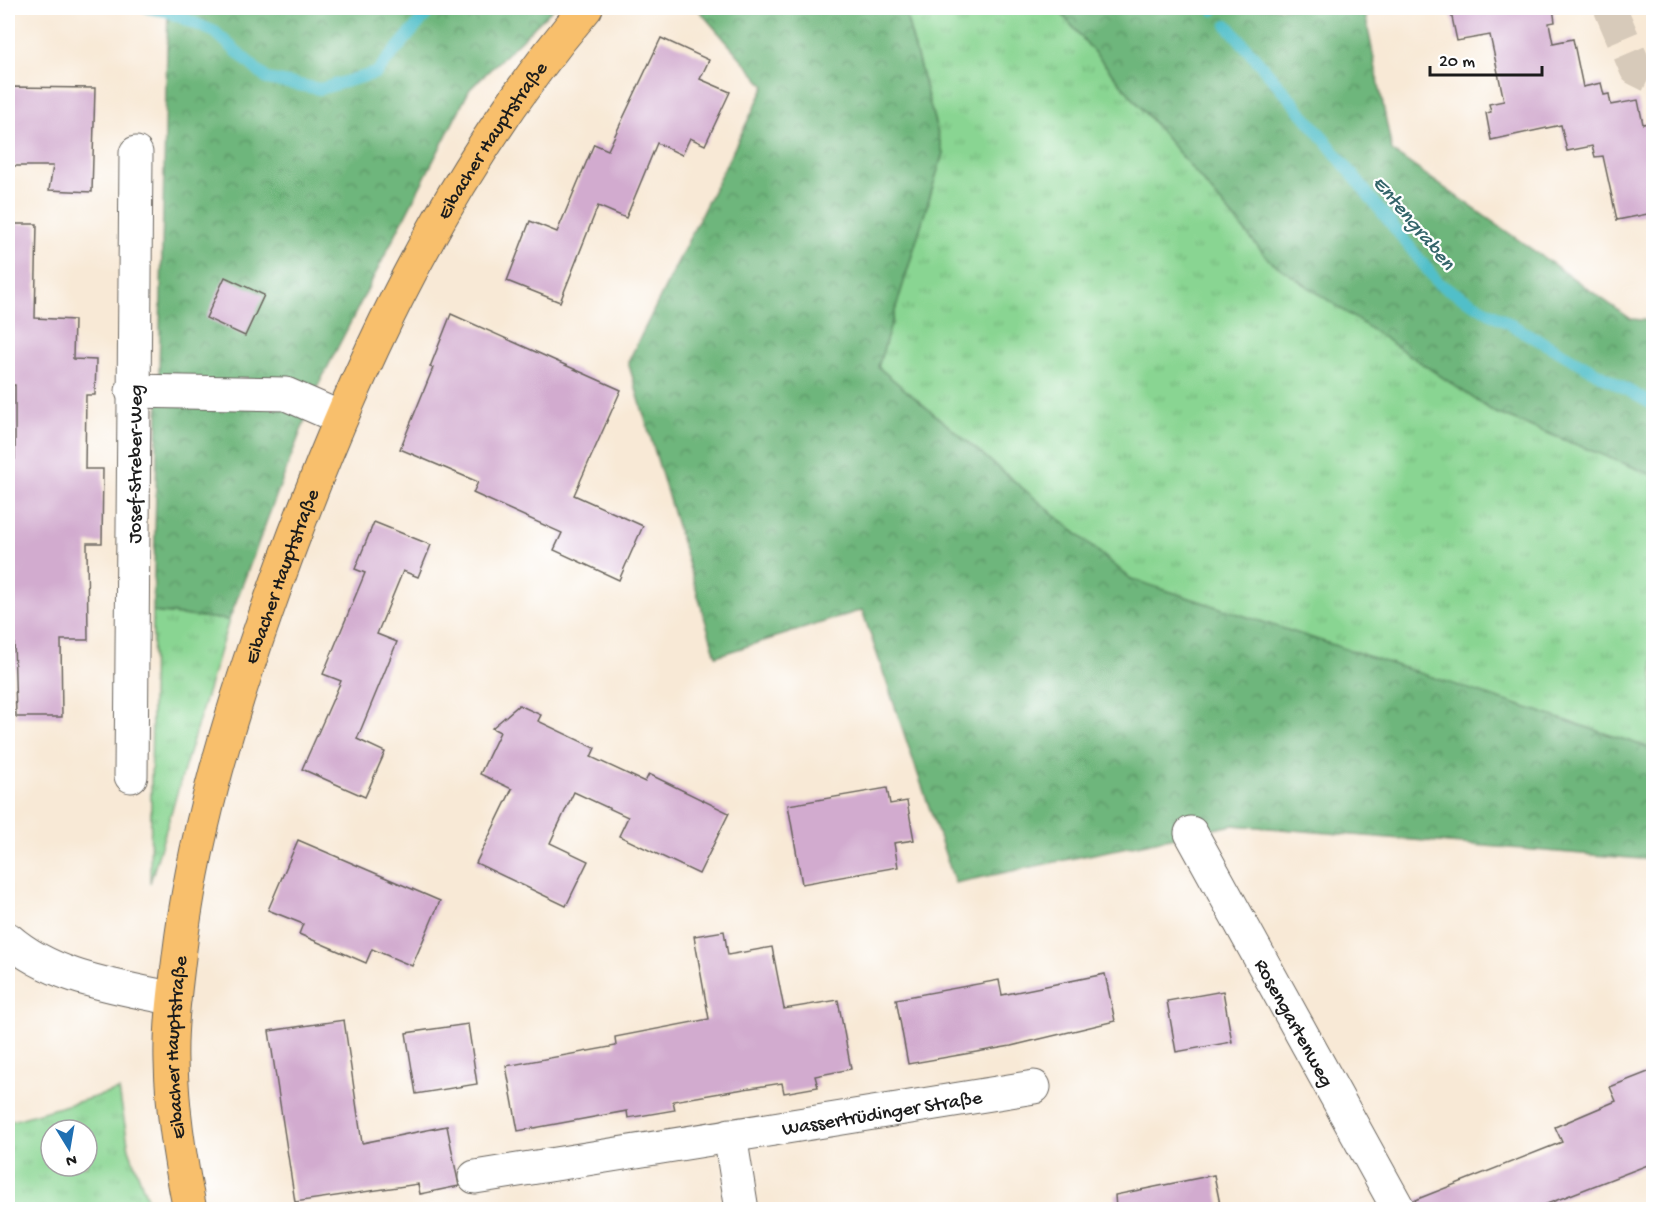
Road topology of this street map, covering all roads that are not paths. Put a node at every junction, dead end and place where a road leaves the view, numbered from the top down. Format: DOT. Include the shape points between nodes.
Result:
graph roads {
  1 [pos="586,8"];
  2 [pos="136,153"];
  3 [pos="132,390"];
  4 [pos="341,418"];
  5 [pos="131,776"];
  6 [pos="1191,833"];
  7 [pos="8,939"];
  8 [pos="174,999"];
  9 [pos="1034,1087"];
  10 [pos="730,1135"];
  11 [pos="475,1177"];
  12 [pos="190,1209"];
  13 [pos="742,1209"];
  14 [pos="1399,1209"];
  1 -- 4 [label="main road, Eibacher Hauptstraße" via="527,83 447,206 413,264"];
  2 -- 3 [label="street, Josef-Streber-Weg"];
  3 -- 4 [label="street" via="286,394"];
  3 -- 5 [label="street, Josef-Streber-Weg"];
  4 -- 8 [label="main road, Eibacher Hauptstraße" via="280,574 210,788 190,875"];
  6 -- 14 [label="street, Rosengartenweg"];
  7 -- 8 [label="street" via="23,953 51,968"];
  8 -- 12 [label="main road, Eibacher Hauptstraße" via="173,1091"];
  9 -- 10 [label="street, Wassertrüdinger Straße"];
  10 -- 11 [label="street, Wassertrüdinger Straße"];
  10 -- 13 [label="street"];
}
